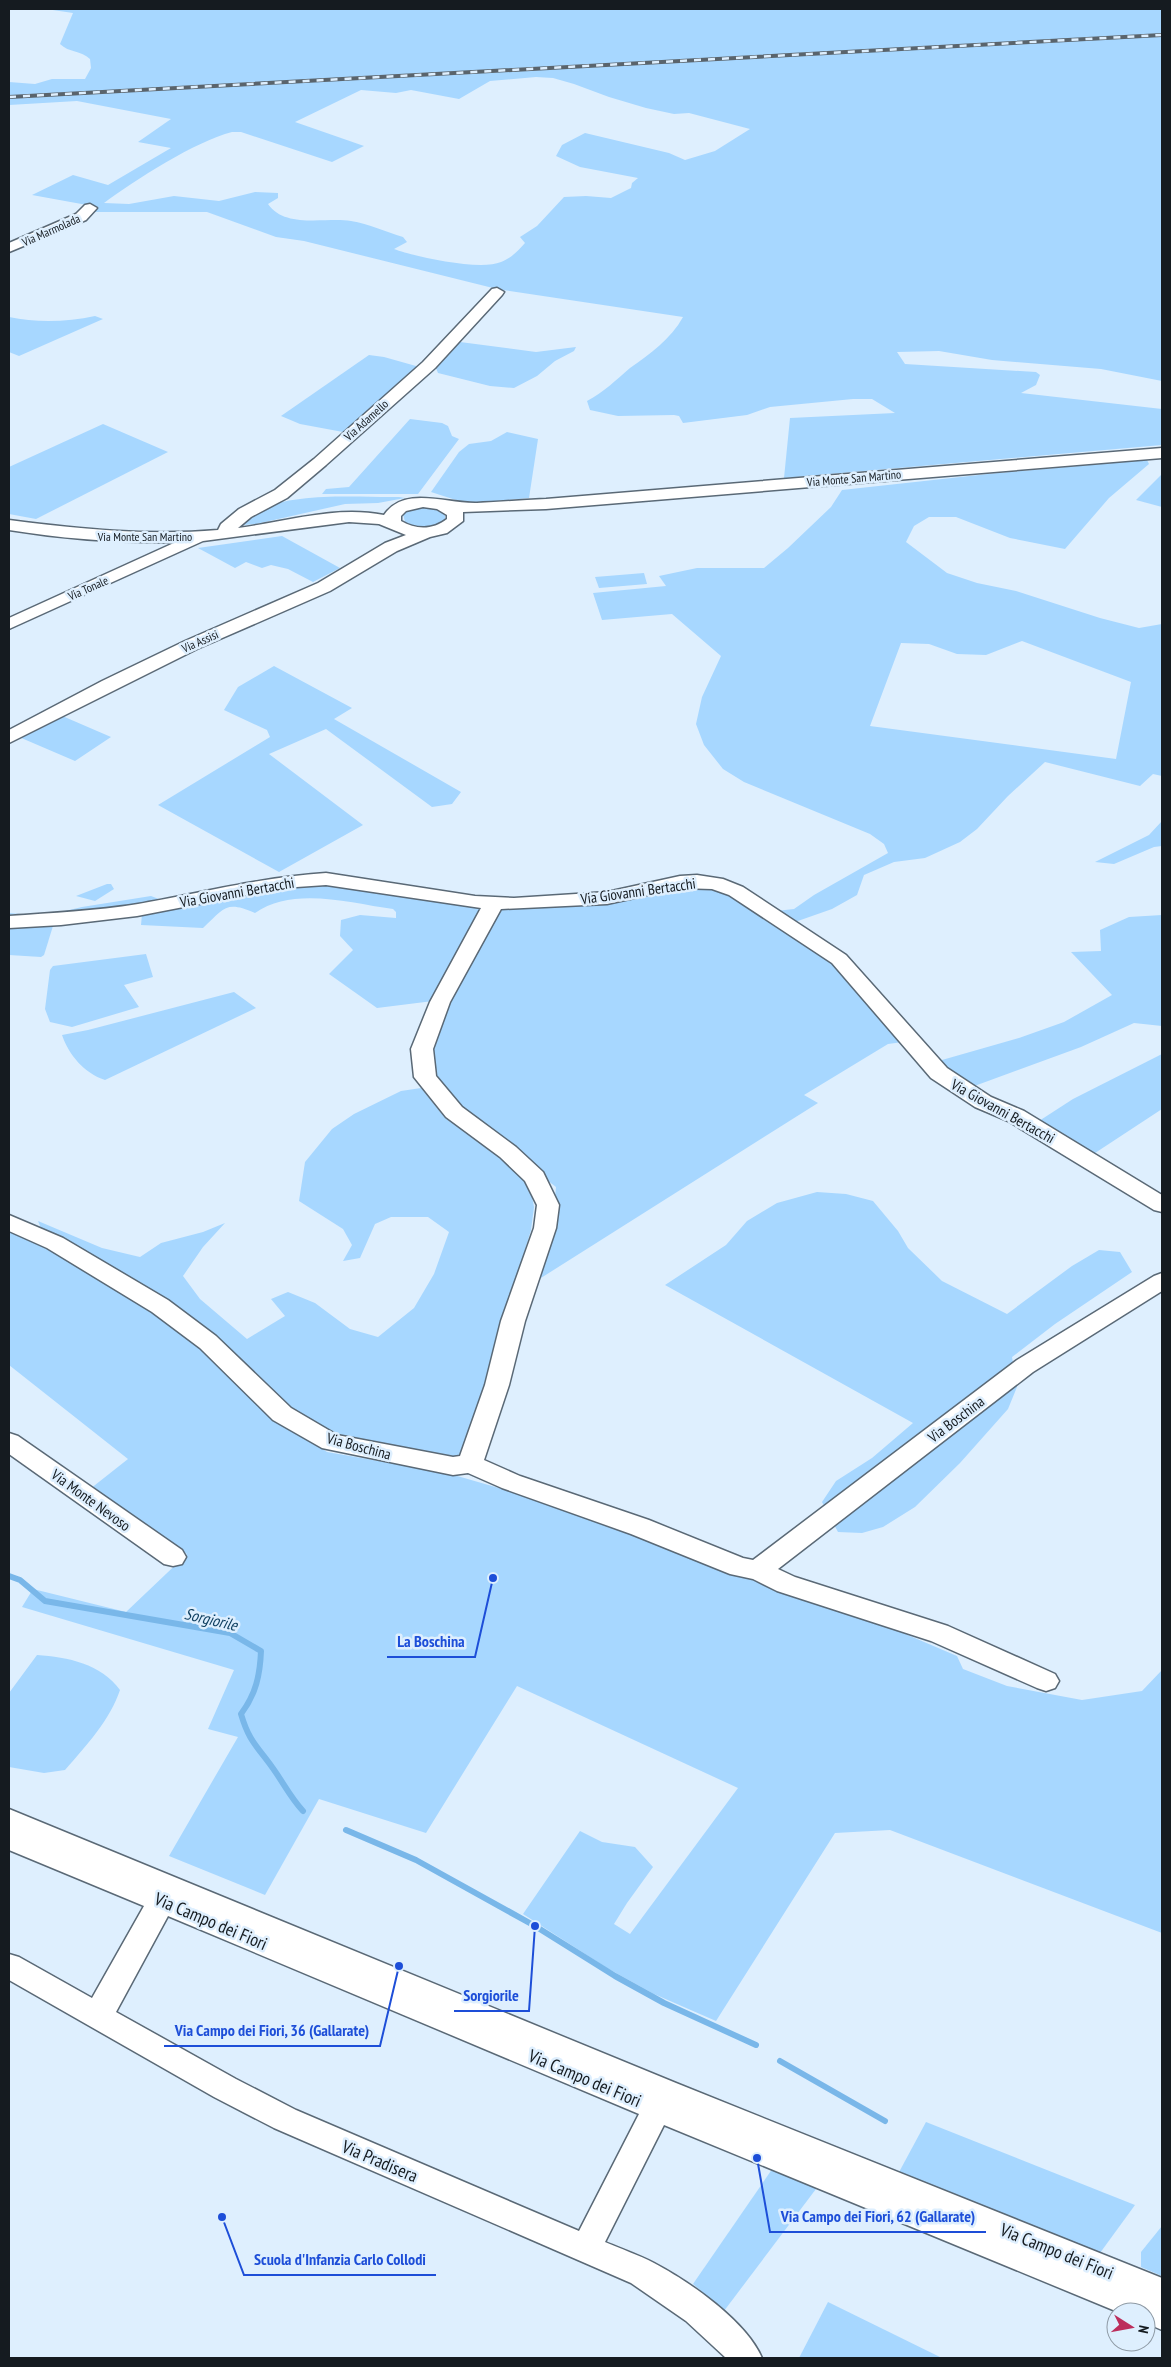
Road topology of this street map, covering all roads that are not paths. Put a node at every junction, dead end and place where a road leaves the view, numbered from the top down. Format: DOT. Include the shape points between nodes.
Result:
graph roads {
  1 [pos="90,208"];
  2 [pos="9,248"];
  3 [pos="497,292"];
  4 [pos="1162,453"];
  5 [pos="400,507"];
  6 [pos="451,514"];
  7 [pos="9,525"];
  8 [pos="281,526"];
  9 [pos="396,526"];
  10 [pos="426,533"];
  11 [pos="226,534"];
  12 [pos="202,536"];
  13 [pos="167,545"];
  14 [pos="391,547"];
  15 [pos="9,624"];
  16 [pos="9,737"];
  17 [pos="494,903"];
  18 [pos="9,922"];
  19 [pos="1162,1205"];
  20 [pos="9,1222"];
  21 [pos="1162,1281"];
  22 [pos="9,1442"];
  23 [pos="470,1464"];
  24 [pos="173,1557"];
  25 [pos="758,1570"];
  26 [pos="1046,1681"];
  27 [pos="9,1820"];
  28 [pos="9,1838"];
  29 [pos="166,1893"];
  30 [pos="9,1966"];
  31 [pos="98,2016"];
  32 [pos="661,2100"];
  33 [pos="586,2248"];
  34 [pos="1162,2293"];
  35 [pos="1162,2315"];
  36 [pos="746,2358"];
  1 -- 2 [label="street, Via Marmolada" via="81,217"];
  3 -- 11 [label="street, Via Adamello" via="429,365 320,462 281,494 245,513 227,528"];
  4 -- 6 [label="street, Via Monte San Martino"];
  5 -- 6 [label="street, Via Monte San Martino" via="424,502"];
  5 -- 8 [label="street, Via Monte San Martino" via="342,511"];
  5 -- 9 [label="street" via="392,515"];
  6 -- 10 [label="street, Via Monte San Martino" via="443,529"];
  7 -- 13 [label="street, Via Monte San Martino"];
  8 -- 9 [label="street, Via Monte San Martino" via="353,516 377,518"];
  8 -- 11 [label="street, Via Monte San Martino"];
  9 -- 10 [label="street, Via Monte San Martino"];
  9 -- 14 [label="street" via="400,537"];
  10 -- 14 [label="street, Via Assisi"];
  11 -- 12 [label="street, Via Monte San Martino"];
  12 -- 13 [label="street, Via Tonale"];
  13 -- 15 [label="street, Via Tonale"];
  14 -- 16 [label="street, Via Assisi" via="324,587 191,644"];
  17 -- 18 [label="street, Via Giovanni Bertacchi" via="326,879 282,882 137,910"];
  17 -- 19 [label="street, Via Giovanni Bertacchi" via="608,898 697,881 716,883 736,891 839,959 952,1084 1016,1116"];
  17 -- 23 [label="street" via="440,1002 422,1049 425,1077 454,1112 508,1152 535,1177 548,1205 545,1228"];
  20 -- 23 [label="street, Via Boschina" via="56,1243 160,1306 208,1342 282,1414 331,1442 453,1466"];
  21 -- 25 [label="street, Via Boschina" via="1025,1366"];
  22 -- 24 [label="street, Via Monte Nevoso"];
  23 -- 25 [label="street, Via Boschina" via="739,1567"];
  25 -- 26 [label="street, Via Boschina" via="786,1584 939,1633"];
  27 -- 29 [label="street, Via Campo dei Fiori"];
  28 -- 29 [label="street, Via Campo dei Fiori"];
  29 -- 31 [label="street"];
  29 -- 32 [label="street, Via Campo dei Fiori" via="263,1944"];
  30 -- 31 [label="street, Via Pradisera"];
  31 -- 33 [label="street, Via Pradisera" via="285,2119"];
  32 -- 33 [label="street"];
  32 -- 34 [label="street, Via Campo dei Fiori"];
  32 -- 35 [label="street, Via Campo dei Fiori"];
  33 -- 36 [label="street, Via Pradisera" via="664,2286 710,2321"];
}
